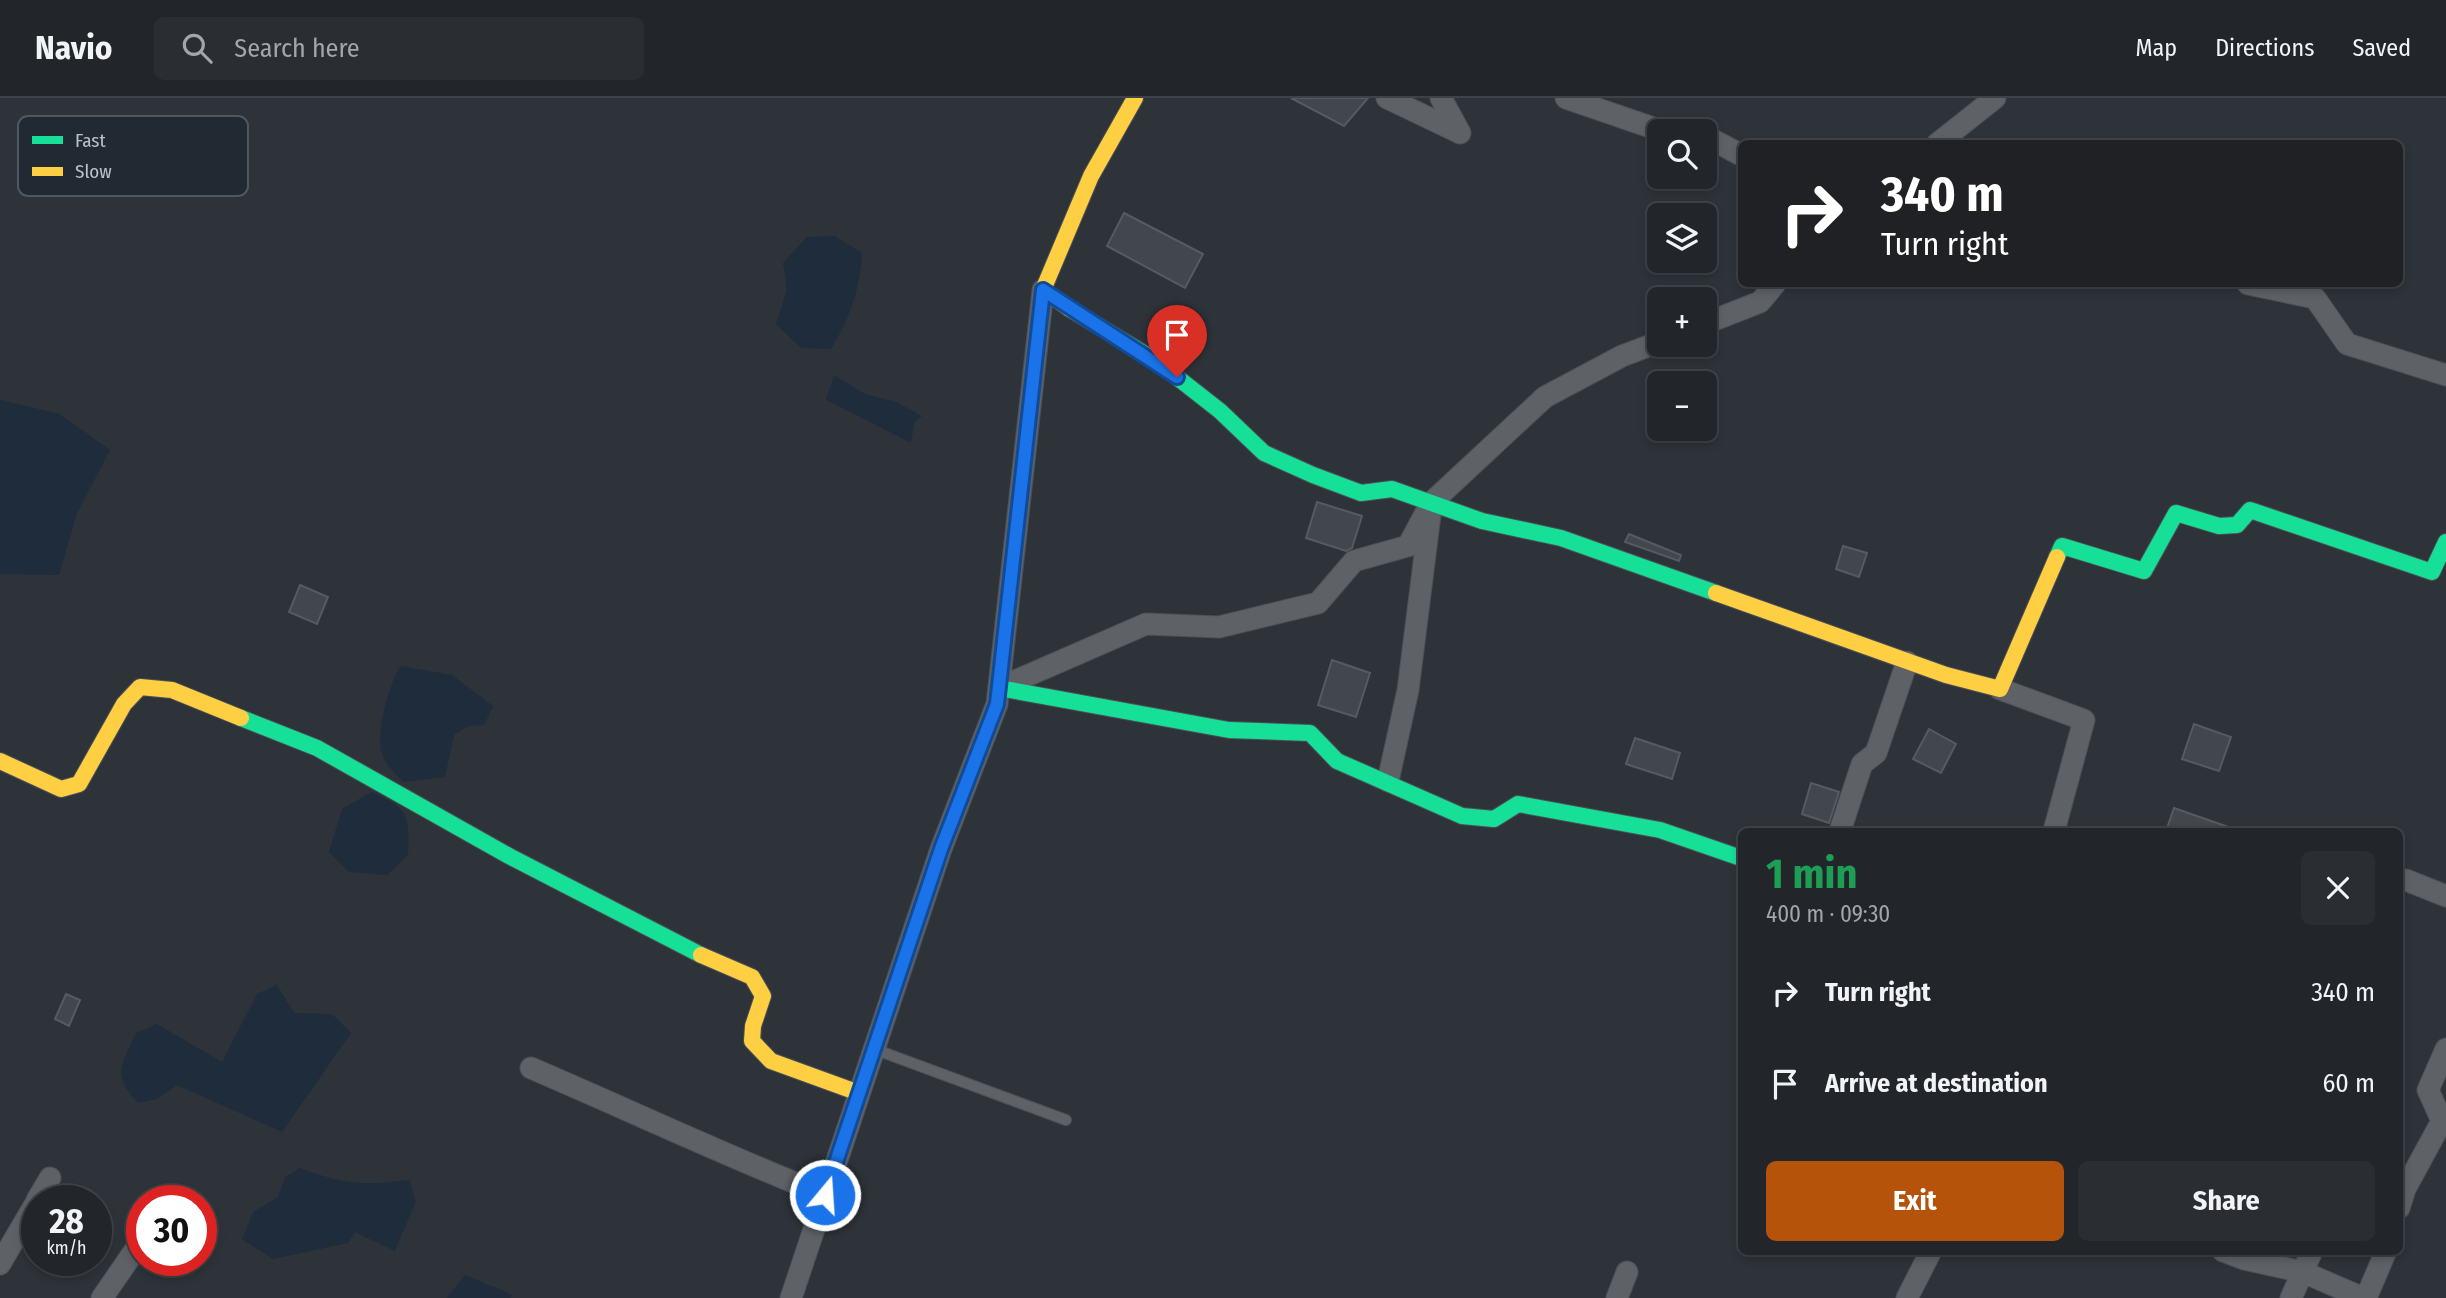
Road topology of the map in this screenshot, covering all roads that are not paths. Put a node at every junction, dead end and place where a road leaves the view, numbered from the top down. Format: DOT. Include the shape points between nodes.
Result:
graph roads {
  1 [pos="1135,98"];
  2 [pos="1387,98"];
  3 [pos="1441,98"];
  4 [pos="1566,98"];
  5 [pos="1995,98"];
  6 [pos="1647,126"];
  7 [pos="1942,140"];
  8 [pos="1717,142"];
  9 [pos="1738,153"];
  10 [pos="1772,287"];
  11 [pos="2262,287"];
  12 [pos="1043,290"];
  13 [pos="1717,319"];
  14 [pos="1647,347"];
  15 [pos="2446,375"];
  16 [pos="1431,503"];
  17 [pos="2446,542"];
  18 [pos="1907,662"];
  19 [pos="999,688"];
  20 [pos="2000,689"];
  21 [pos="0,761"];
  22 [pos="1388,781"];
  23 [pos="1841,828"];
  24 [pos="2055,828"];
  25 [pos="1738,857"];
  26 [pos="2403,880"];
  27 [pos="2446,896"];
  28 [pos="874,1049"];
  29 [pos="2446,1049"];
  30 [pos="531,1068"];
  31 [pos="859,1093"];
  32 [pos="1066,1120"];
  33 [pos="50,1178"];
  34 [pos="46,1185"];
  35 [pos="2403,1190"];
  36 [pos="825,1195"];
  37 [pos="21,1228"];
  38 [pos="1929,1255"];
  39 [pos="2234,1255"];
  40 [pos="2310,1255"];
  41 [pos="2384,1255"];
  42 [pos="126,1263"];
  43 [pos="0,1264"];
  44 [pos="1627,1272"];
  45 [pos="2302,1272"];
  46 [pos="102,1298"];
  47 [pos="791,1298"];
  48 [pos="1617,1298"];
  49 [pos="1907,1298"];
  50 [pos="2291,1298"];
  51 [pos="2364,1298"];
  1 -- 12 [label="street" via="1091,176"];
  2 -- 3 [label="street" via="1460,133"];
  4 -- 6 [label="street"];
  5 -- 7 [label="street"];
  8 -- 9 [label="street"];
  10 -- 13 [label="street" via="1760,302"];
  11 -- 15 [label="street" via="2315,298 2347,344"];
  12 -- 16 [label="street" via="1155,360 1264,453 1361,493 1392,489"];
  12 -- 19 [label="street"];
  14 -- 16 [label="street" via="1545,397"];
  16 -- 18 [label="street" via="1482,521 1561,538"];
  16 -- 19 [label="street" via="1408,545 1354,561 1318,603 1219,627 1146,624"];
  16 -- 22 [label="street" via="1408,690"];
  17 -- 20 [label="street" via="2432,572 2250,510 2237,525 2228,526 2176,513 2144,571 2062,546"];
  18 -- 20 [label="street"];
  18 -- 23 [label="street" via="1876,753 1862,764"];
  19 -- 22 [label="street" via="1229,730 1310,733 1337,761"];
  19 -- 28 [label="street"];
  20 -- 24 [label="street" via="2084,720"];
  21 -- 31 [label="street" via="61,789 79,785 124,704 140,687 172,690 317,748 509,856 752,977 763,996 752,1041 771,1061"];
  22 -- 25 [label="street" via="1462,816 1494,819 1518,804 1707,842"];
  26 -- 27 [label="street"];
  28 -- 31 [label="street"];
  28 -- 32 [label="lane"];
  29 -- 35 [label="street" via="2428,1090 2442,1121"];
  30 -- 36 [label="street" via="674,1128 735,1160"];
  31 -- 36 [label="street"];
  33 -- 34 [label="street"];
  36 -- 47 [label="street"];
  37 -- 43 [label="street"];
  38 -- 49 [label="street"];
  39 -- 45 [label="street"];
  40 -- 45 [label="street"];
  41 -- 51 [label="street"];
  42 -- 46 [label="street"];
  44 -- 48 [label="street"];
  45 -- 50 [label="street"];
  45 -- 51 [label="street"];
}
